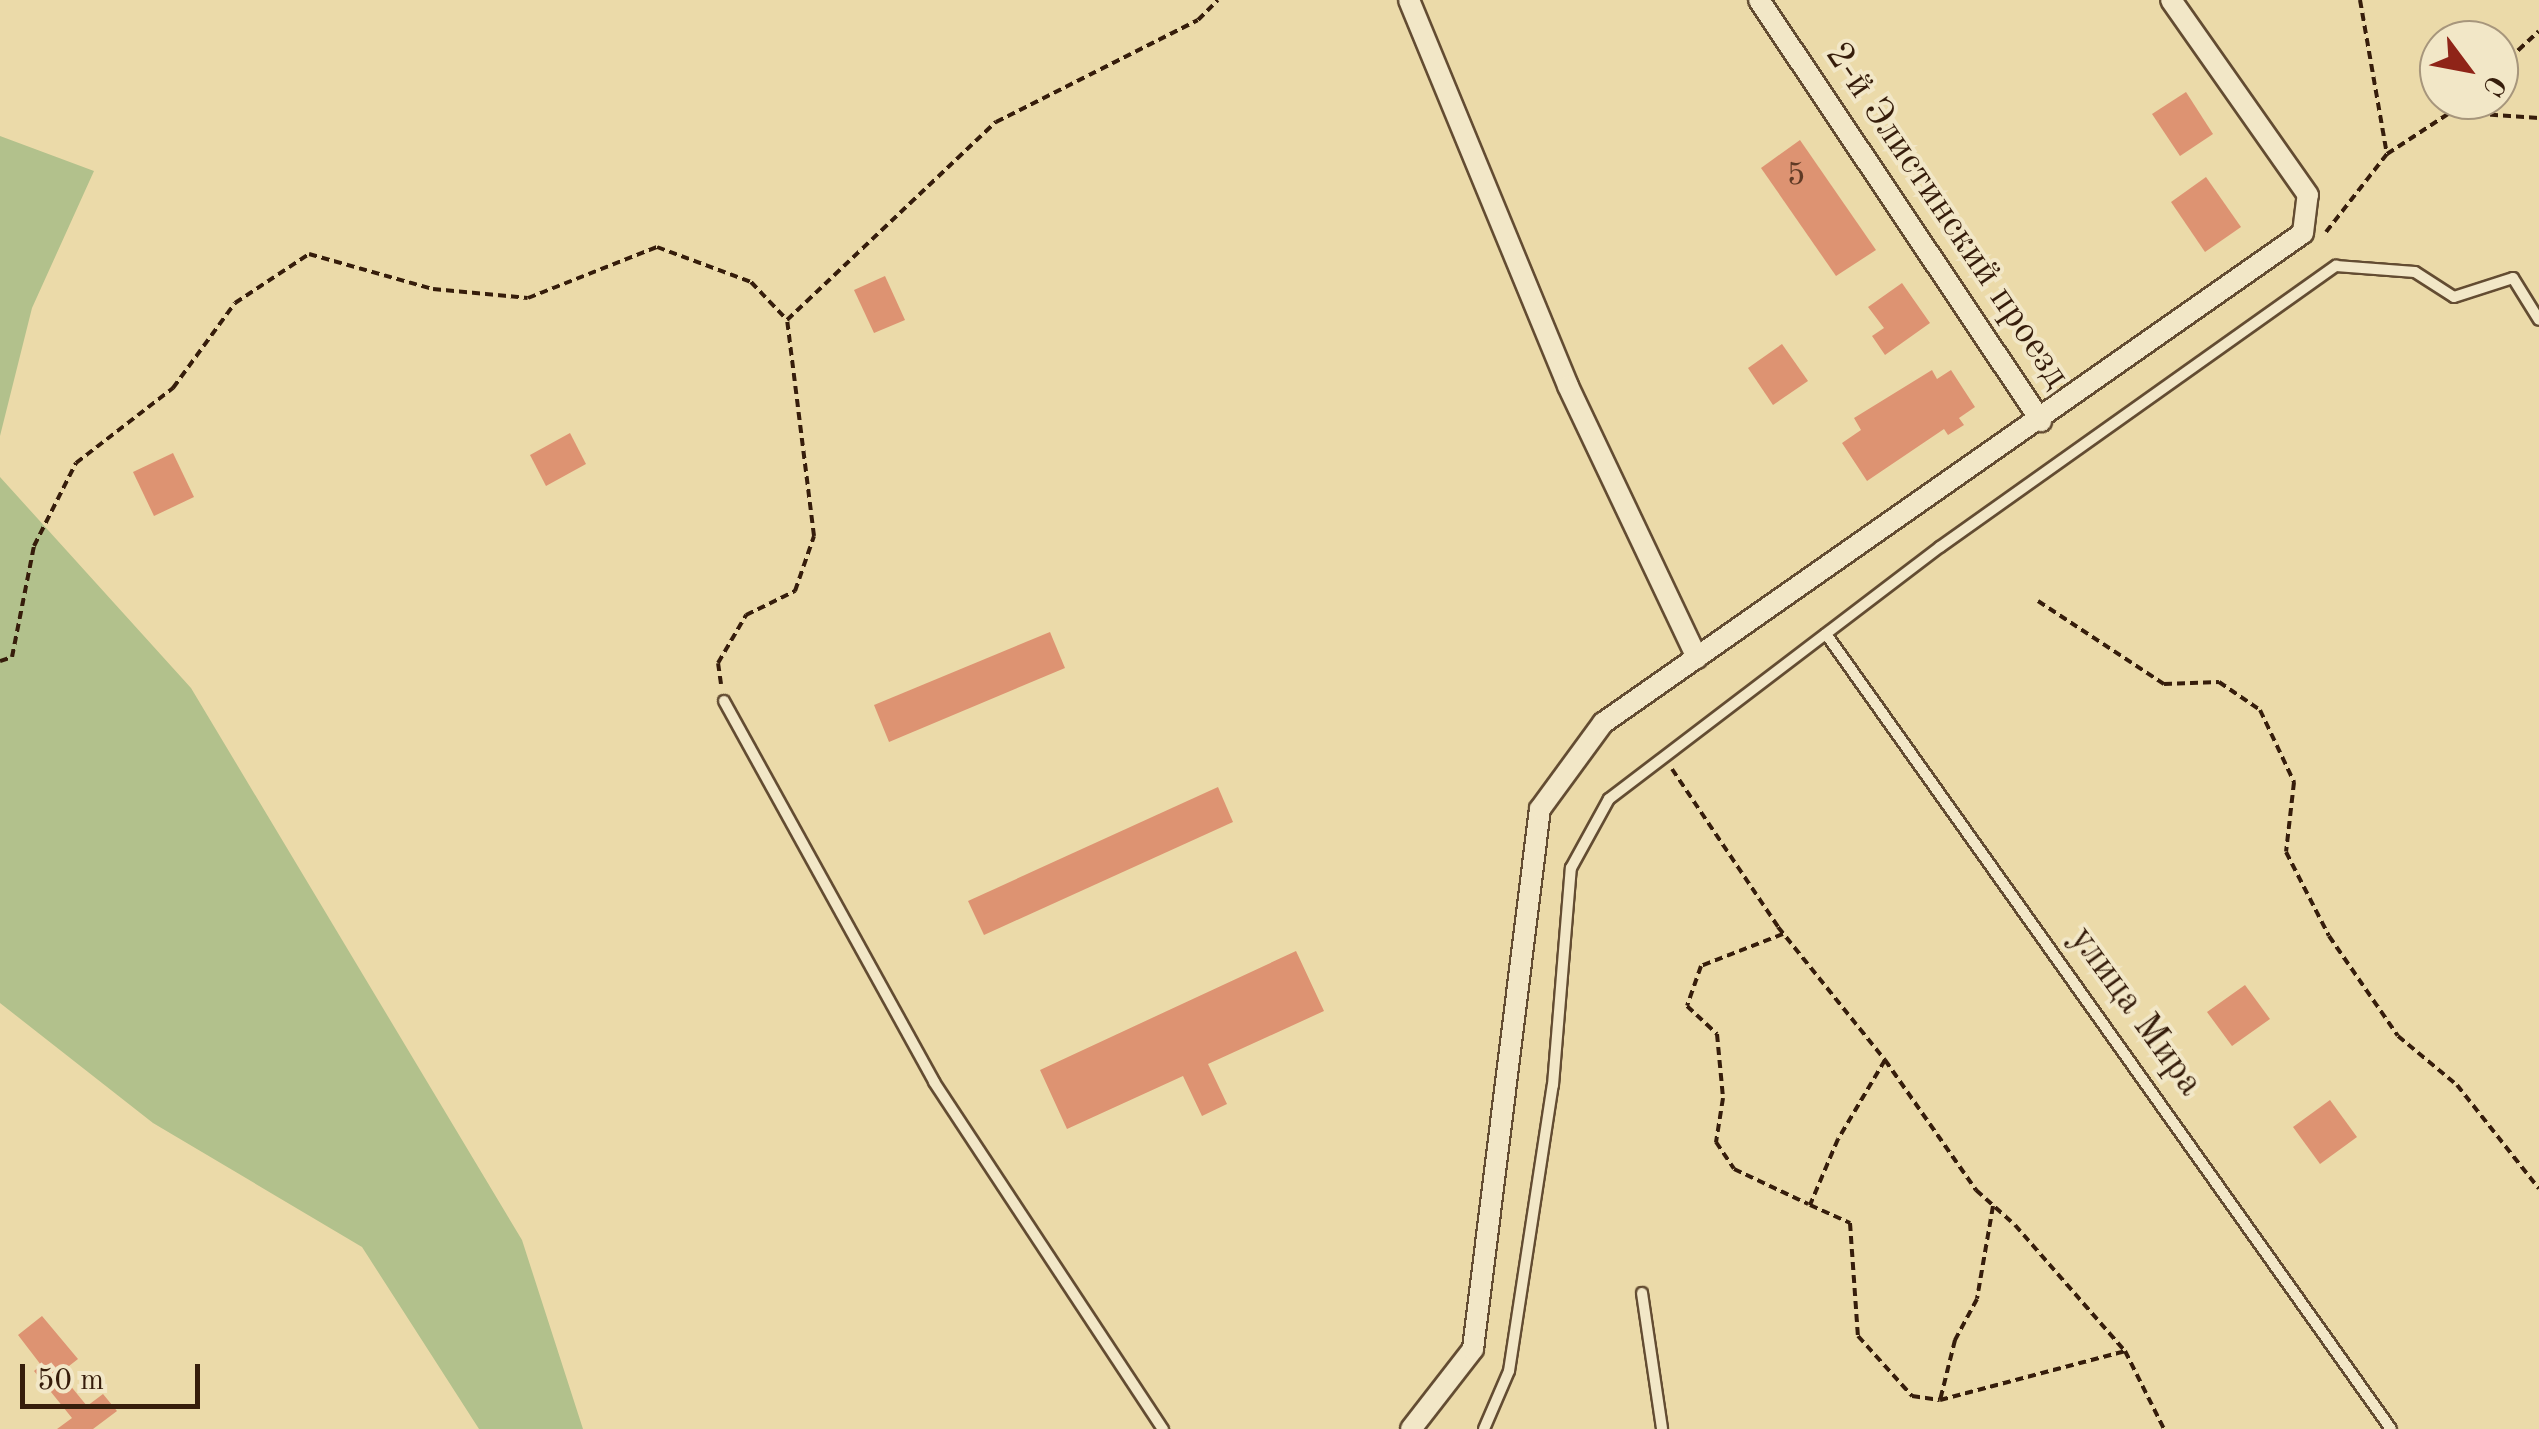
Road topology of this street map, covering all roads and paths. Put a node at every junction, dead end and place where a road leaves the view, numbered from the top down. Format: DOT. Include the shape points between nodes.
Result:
graph roads {
  1 [pos="1218,0"];
  2 [pos="1409,0"];
  3 [pos="1760,0"];
  4 [pos="2171,0"];
  5 [pos="2360,0"];
  6 [pos="2539,32"];
  7 [pos="2519,50"];
  8 [pos="2439,120"];
  9 [pos="2387,154"];
  10 [pos="2317,242"];
  11 [pos="787,320"];
  12 [pos="2539,320"];
  13 [pos="2041,421"];
  14 [pos="2038,601"];
  15 [pos="1826,634"];
  16 [pos="1697,658"];
  17 [pos="0,661"];
  18 [pos="724,701"];
  19 [pos="1664,756"];
  20 [pos="1784,934"];
  21 [pos="1885,1060"];
  22 [pos="2539,1189"];
  23 [pos="1810,1205"];
  24 [pos="1993,1206"];
  25 [pos="1642,1293"];
  26 [pos="2125,1351"];
  27 [pos="1940,1400"];
  28 [pos="1163,1429"];
  29 [pos="1411,1429"];
  30 [pos="1484,1429"];
  31 [pos="1662,1429"];
  32 [pos="2164,1429"];
  33 [pos="2391,1429"];
  1 -- 11 [label="path" via="1198,20 996,122"];
  2 -- 16 [label="street" via="1568,386"];
  3 -- 13 [label="street, 2-й Элистинский проезд"];
  4 -- 13 [label="street" via="2308,195 2302,233"];
  5 -- 9 [label="path"];
  6 -- 7 [label="path"];
  8 -- 9 [label="path"];
  9 -- 10 [label="path"];
  11 -- 17 [label="path" via="752,282 657,247 528,298 433,289 309,254 235,303 173,388 76,462 34,546 12,657"];
  11 -- 18 [label="path" via="814,536 795,591 746,615 718,663"];
  12 -- 15 [label="lane" via="2513,278 2454,298 2416,272 2336,266"];
  13 -- 16 [label="street"];
  14 -- 22 [label="path" via="2164,684 2218,682 2260,710 2294,782 2286,852 2329,936 2398,1036 2457,1085"];
  15 -- 19 [label="lane"];
  15 -- 33 [label="lane, улица Мира"];
  16 -- 29 [label="street" via="1603,723 1540,809 1474,1349"];
  18 -- 28 [label="lane" via="934,1082"];
  19 -- 20 [label="path"];
  19 -- 30 [label="lane" via="1609,799 1571,868 1553,1084 1510,1370"];
  20 -- 21 [label="path"];
  20 -- 23 [label="path" via="1701,966 1688,1006 1716,1034 1724,1098 1716,1142 1734,1169"];
  21 -- 23 [label="path" via="1838,1139"];
  21 -- 24 [label="path"];
  23 -- 27 [label="path" via="1850,1224 1858,1336 1912,1396"];
  24 -- 26 [label="path"];
  24 -- 27 [label="path" via="1977,1299 1955,1340"];
  25 -- 31 [label="lane"];
  26 -- 27 [label="path"];
  26 -- 32 [label="path"];
}
